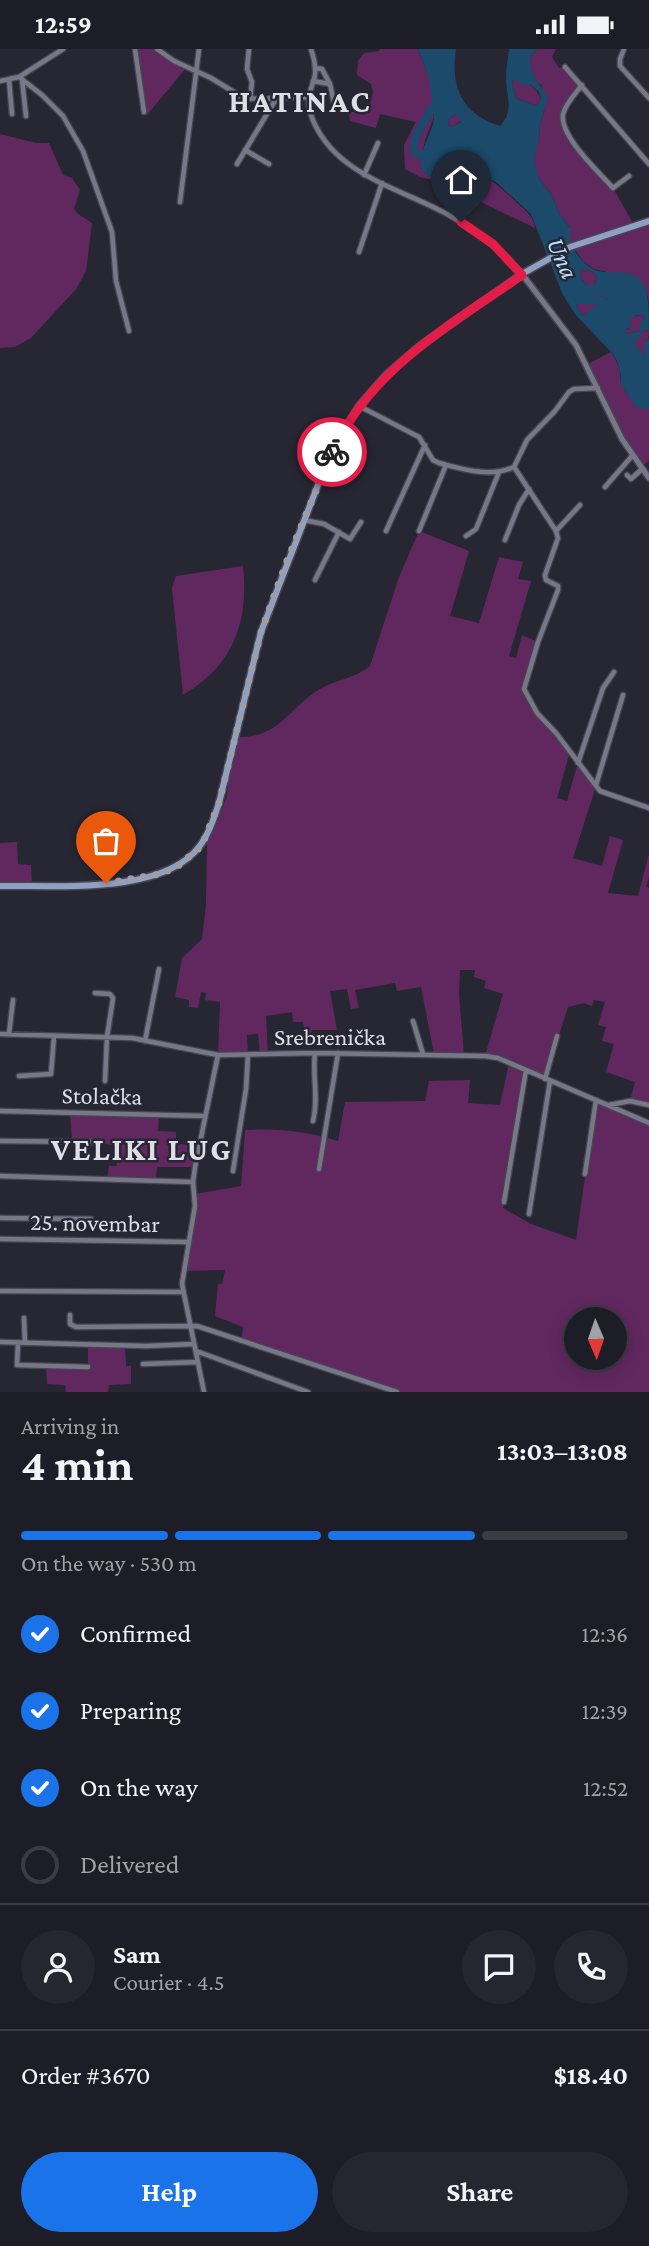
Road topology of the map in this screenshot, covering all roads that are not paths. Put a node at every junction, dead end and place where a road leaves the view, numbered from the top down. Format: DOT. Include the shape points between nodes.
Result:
graph roads {
  1 [pos="62,49"];
  2 [pos="135,49"];
  3 [pos="157,49"];
  4 [pos="199,49"];
  5 [pos="248,49"];
  6 [pos="312,49"];
  7 [pos="624,49"];
  8 [pos="565,67"];
  9 [pos="316,68"];
  10 [pos="197,72"];
  11 [pos="20,78"];
  12 [pos="9,80"];
  13 [pos="0,81"];
  14 [pos="313,81"];
  15 [pos="330,84"];
  16 [pos="582,85"];
  17 [pos="308,97"];
  18 [pos="276,98"];
  19 [pos="649,98"];
  20 [pos="250,99"];
  21 [pos="334,103"];
  22 [pos="144,113"];
  23 [pos="12,114"];
  24 [pos="26,117"];
  25 [pos="378,143"];
  26 [pos="244,150"];
  27 [pos="648,160"];
  28 [pos="237,164"];
  29 [pos="269,164"];
  30 [pos="364,175"];
  31 [pos="629,176"];
  32 [pos="382,183"];
  33 [pos="180,202"];
  34 [pos="648,219"];
  35 [pos="359,252"];
  36 [pos="522,275"];
  37 [pos="129,331"];
  38 [pos="598,388"];
  39 [pos="359,406"];
  40 [pos="426,445"];
  41 [pos="632,456"];
  42 [pos="446,465"];
  43 [pos="514,467"];
  44 [pos="642,470"];
  45 [pos="500,472"];
  46 [pos="627,475"];
  47 [pos="649,478"];
  48 [pos="605,487"];
  49 [pos="529,489"];
  50 [pos="580,505"];
  51 [pos="304,520"];
  52 [pos="361,521"];
  53 [pos="386,531"];
  54 [pos="419,531"];
  55 [pos="555,531"];
  56 [pos="339,532"];
  57 [pos="466,536"];
  58 [pos="505,540"];
  59 [pos="315,580"];
  60 [pos="614,673"];
  61 [pos="623,695"];
  62 [pos="578,763"];
  63 [pos="596,786"];
  64 [pos="649,807"];
  65 [pos="0,886"];
  66 [pos="159,969"];
  67 [pos="94,993"];
  68 [pos="13,1000"];
  69 [pos="413,1021"];
  70 [pos="0,1034"];
  71 [pos="9,1034"];
  72 [pos="54,1036"];
  73 [pos="557,1036"];
  74 [pos="107,1037"];
  75 [pos="145,1041"];
  76 [pos="314,1053"];
  77 [pos="338,1053"];
  78 [pos="424,1054"];
  79 [pos="218,1055"];
  80 [pos="248,1055"];
  81 [pos="526,1070"];
  82 [pos="19,1076"];
  83 [pos="548,1080"];
  84 [pos="105,1081"];
  85 [pos="596,1100"];
  86 [pos="608,1105"];
  87 [pos="649,1105"];
  88 [pos="0,1111"];
  89 [pos="204,1115"];
  90 [pos="313,1121"];
  91 [pos="649,1123"];
  92 [pos="0,1140"];
  93 [pos="98,1142"];
  94 [pos="319,1169"];
  95 [pos="233,1171"];
  96 [pos="584,1174"];
  97 [pos="0,1176"];
  98 [pos="193,1182"];
  99 [pos="504,1202"];
  100 [pos="529,1214"];
  101 [pos="0,1218"];
  102 [pos="91,1219"];
  103 [pos="0,1239"];
  104 [pos="189,1242"];
  105 [pos="0,1291"];
  106 [pos="183,1292"];
  107 [pos="70,1315"];
  108 [pos="24,1318"];
  109 [pos="191,1326"];
  110 [pos="0,1342"];
  111 [pos="21,1343"];
  112 [pos="194,1344"];
  113 [pos="196,1350"];
  114 [pos="198,1363"];
  115 [pos="143,1364"];
  116 [pos="88,1367"];
  117 [pos="204,1392"];
  118 [pos="308,1392"];
  119 [pos="397,1392"];
  1 -- 11 [label="street"];
  2 -- 22 [label="street"];
  3 -- 10 [label="street"];
  4 -- 10 [label="street"];
  5 -- 20 [label="street"];
  6 -- 9 [label="street"];
  7 -- 19 [label="street" via="620,66"];
  8 -- 16 [label="street"];
  9 -- 14 [label="street"];
  9 -- 15 [label="street" via="323,70"];
  10 -- 20 [label="street"];
  10 -- 33 [label="street"];
  11 -- 12 [label="street"];
  11 -- 24 [label="street"];
  11 -- 37 [label="street" via="63,116 85,155 112,232 116,281"];
  12 -- 13 [label="street"];
  12 -- 23 [label="street"];
  14 -- 15 [label="street"];
  14 -- 17 [label="street"];
  15 -- 21 [label="street"];
  16 -- 27 [label="street"];
  16 -- 31 [label="street" via="565,108 565,130 613,188"];
  17 -- 18 [label="street"];
  17 -- 30 [label="street" via="326,141"];
  18 -- 20 [label="street"];
  18 -- 26 [label="street"];
  25 -- 30 [label="street"];
  26 -- 28 [label="street"];
  26 -- 29 [label="street"];
  30 -- 32 [label="street"];
  32 -- 35 [label="street"];
  32 -- 36 [label="street" via="468,227 493,244"];
  34 -- 36 [label="main road" via="560,251"];
  36 -- 38 [label="street" via="569,335"];
  36 -- 39 [label="main road" via="421,345"];
  38 -- 41 [label="street"];
  38 -- 43 [label="street" via="569,392 527,440"];
  39 -- 40 [label="street" via="413,433"];
  39 -- 51 [label="main road" via="337,442"];
  40 -- 42 [label="street" via="435,461"];
  40 -- 53 [label="street"];
  41 -- 44 [label="street"];
  41 -- 48 [label="street"];
  42 -- 45 [label="street"];
  42 -- 54 [label="street"];
  43 -- 45 [label="street"];
  43 -- 49 [label="street"];
  44 -- 46 [label="street" via="631,479"];
  44 -- 47 [label="street"];
  45 -- 57 [label="street" via="476,530"];
  49 -- 55 [label="street"];
  49 -- 58 [label="street"];
  50 -- 55 [label="street"];
  51 -- 56 [label="street"];
  51 -- 65 [label="main road" via="261,632 219,803 198,849 178,866 145,879"];
  52 -- 56 [label="street" via="352,539"];
  55 -- 62 [label="street" via="558,538 545,575 558,588 525,690 537,713"];
  56 -- 59 [label="street"];
  60 -- 62 [label="street" via="603,688"];
  61 -- 63 [label="street"];
  62 -- 63 [label="street"];
  63 -- 64 [label="street" via="603,794"];
  66 -- 75 [label="street"];
  67 -- 74 [label="street" via="113,996"];
  68 -- 71 [label="street"];
  69 -- 78 [label="street"];
  70 -- 71 [label="street, Srebrenička"];
  71 -- 72 [label="street, Srebrenička"];
  72 -- 74 [label="street, Srebrenička"];
  72 -- 82 [label="street" via="51,1075"];
  73 -- 83 [label="street"];
  74 -- 75 [label="street, Srebrenička"];
  74 -- 84 [label="street"];
  75 -- 79 [label="street, Srebrenička"];
  76 -- 77 [label="street, Srebrenička"];
  76 -- 80 [label="street, Srebrenička"];
  76 -- 90 [label="street"];
  77 -- 78 [label="street, Srebrenička"];
  77 -- 94 [label="street"];
  78 -- 81 [label="street, Srebrenička" via="498,1058"];
  79 -- 80 [label="street, Srebrenička"];
  79 -- 89 [label="street"];
  80 -- 95 [label="street"];
  81 -- 83 [label="street, Srebrenička"];
  81 -- 99 [label="street"];
  83 -- 85 [label="street, Srebrenička"];
  83 -- 100 [label="street"];
  85 -- 86 [label="street, Srebrenička"];
  85 -- 96 [label="street"];
  86 -- 87 [label="street" via="631,1101"];
  86 -- 91 [label="street, Srebrenička"];
  88 -- 89 [label="street, Stolačka"];
  89 -- 98 [label="street"];
  92 -- 93 [label="street"];
  97 -- 98 [label="street"];
  98 -- 104 [label="street" via="195,1206"];
  101 -- 102 [label="street"];
  103 -- 104 [label="street, 25. novembar"];
  104 -- 106 [label="street"];
  105 -- 106 [label="street"];
  106 -- 109 [label="street"];
  107 -- 109 [label="street" via="76,1327"];
  108 -- 111 [label="street"];
  109 -- 112 [label="street"];
  109 -- 119 [label="street"];
  110 -- 111 [label="street"];
  111 -- 112 [label="street"];
  111 -- 116 [label="street" via="17,1366"];
  112 -- 113 [label="street"];
  113 -- 114 [label="street"];
  113 -- 118 [label="street"];
  114 -- 115 [label="street"];
  114 -- 117 [label="street"];
}
